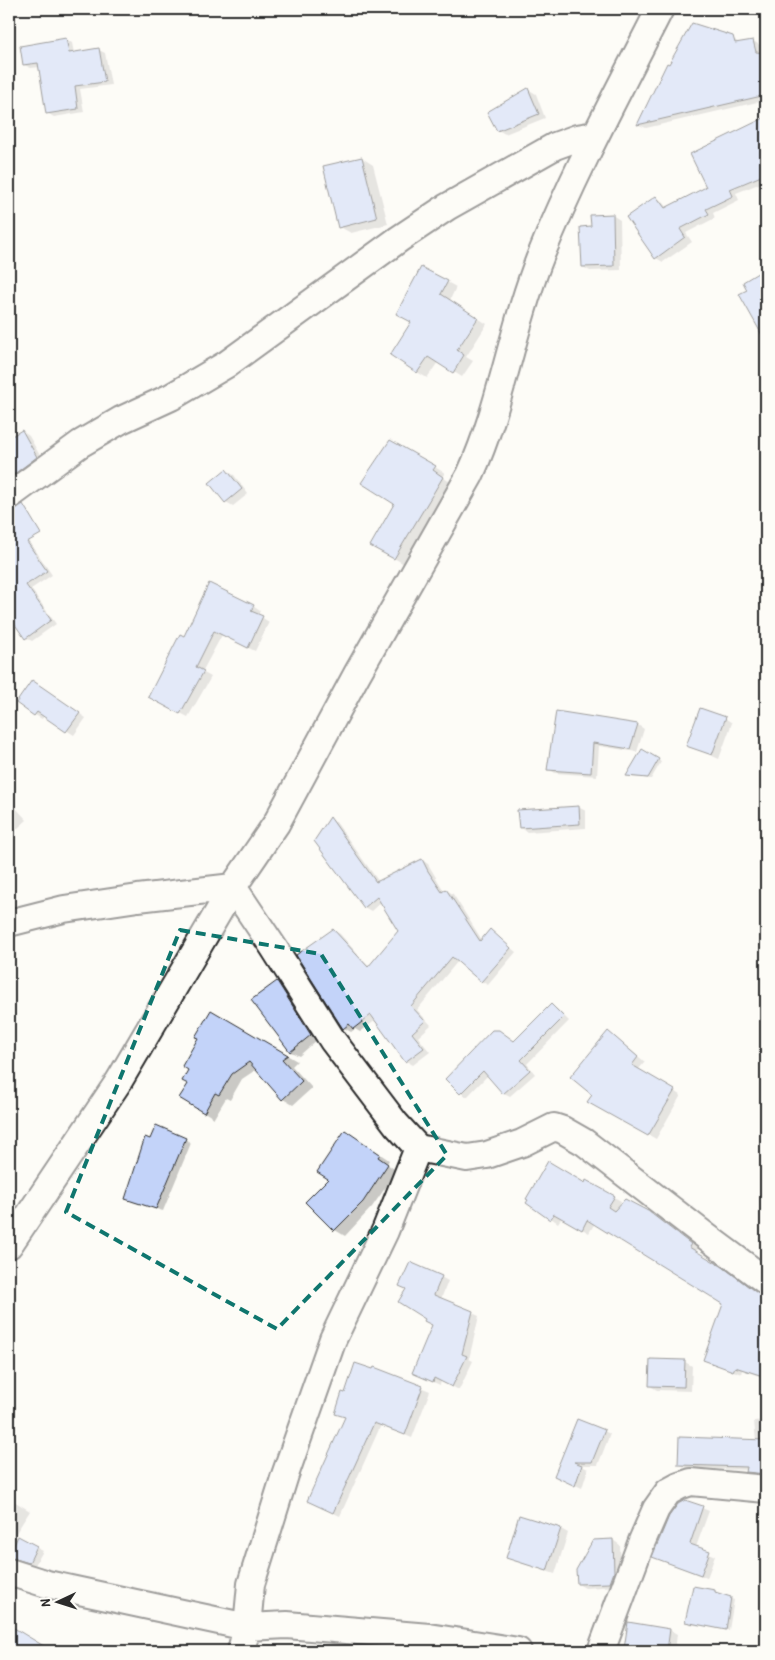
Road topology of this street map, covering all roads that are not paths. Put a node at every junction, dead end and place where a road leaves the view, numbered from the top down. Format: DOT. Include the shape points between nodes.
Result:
graph roads {
  1 [pos="660,9"];
  2 [pos="595,136"];
  3 [pos="9,496"];
  4 [pos="233,886"];
  5 [pos="9,923"];
  6 [pos="418,1148"];
  7 [pos="9,1245"];
  8 [pos="766,1281"];
  9 [pos="766,1489"];
  10 [pos="9,1572"];
  11 [pos="244,1639"];
  12 [pos="518,1651"];
  13 [pos="601,1651"];
  1 -- 2 [label="street"];
  2 -- 3 [label="street" via="555,146 447,207 226,364 171,397 121,420 80,444"];
  2 -- 4 [label="street" via="541,256 481,450 470,475 276,824"];
  4 -- 5 [label="street" via="64,909"];
  4 -- 6 [label="street" via="333,1041"];
  4 -- 7 [label="street" via="119,1081"];
  6 -- 8 [label="street" via="467,1158 522,1143 554,1127 564,1130"];
  6 -- 11 [label="street" via="384,1231 333,1339 251,1584"];
  9 -- 13 [label="street" via="691,1482 668,1492 656,1509 642,1541"];
  10 -- 11 [label="street"];
  11 -- 12 [label="street" via="287,1625 430,1637"];
}
